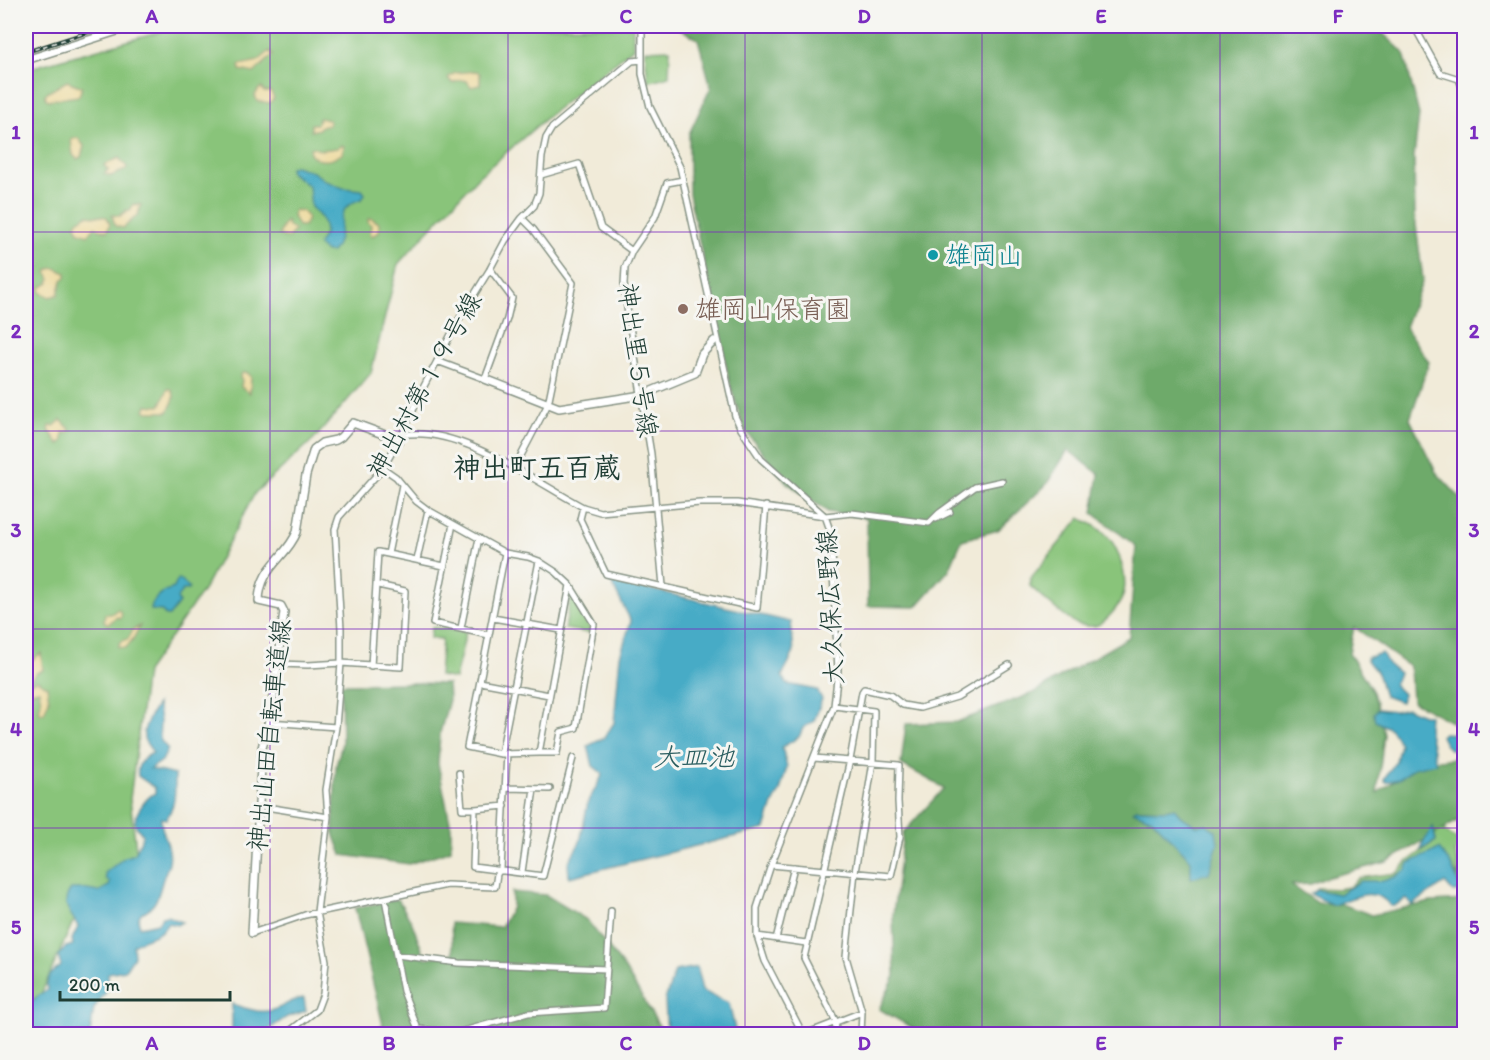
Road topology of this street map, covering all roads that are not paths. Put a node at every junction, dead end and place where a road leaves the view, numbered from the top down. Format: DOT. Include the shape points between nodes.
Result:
graph roads {
  1 [pos="133,26"];
  2 [pos="642,26"];
  3 [pos="1414,26"];
  4 [pos="26,60"];
  5 [pos="642,60"];
  6 [pos="1464,93"];
  7 [pos="541,175"];
  8 [pos="683,180"];
  9 [pos="522,218"];
  10 [pos="632,250"];
  11 [pos="490,269"];
  12 [pos="715,339"];
  13 [pos="437,361"];
  14 [pos="485,379"];
  15 [pos="642,395"];
  16 [pos="548,404"];
  17 [pos="401,437"];
  18 [pos="383,468"];
  19 [pos="514,469"];
  20 [pos="1002,481"];
  21 [pos="402,485"];
  22 [pos="766,506"];
  23 [pos="583,507"];
  24 [pos="656,508"];
  25 [pos="428,510"];
  26 [pos="950,512"];
  27 [pos="825,516"];
  28 [pos="929,523"];
  29 [pos="453,524"];
  30 [pos="479,538"];
  31 [pos="505,553"];
  32 [pos="388,554"];
  33 [pos="417,560"];
  34 [pos="539,561"];
  35 [pos="444,566"];
  36 [pos="378,585"];
  37 [pos="570,585"];
  38 [pos="663,586"];
  39 [pos="493,618"];
  40 [pos="527,624"];
  41 [pos="461,628"];
  42 [pos="561,630"];
  43 [pos="489,635"];
  44 [pos="341,663"];
  45 [pos="279,664"];
  46 [pos="1009,664"];
  47 [pos="371,666"];
  48 [pos="480,682"];
  49 [pos="514,689"];
  50 [pos="549,695"];
  51 [pos="834,706"];
  52 [pos="858,709"];
  53 [pos="269,722"];
  54 [pos="336,727"];
  55 [pos="504,753"];
  56 [pos="539,753"];
  57 [pos="573,758"];
  58 [pos="814,758"];
  59 [pos="850,760"];
  60 [pos="873,762"];
  61 [pos="459,773"];
  62 [pos="506,788"];
  63 [pos="534,789"];
  64 [pos="550,789"];
  65 [pos="260,806"];
  66 [pos="505,806"];
  67 [pos="476,809"];
  68 [pos="328,817"];
  69 [pos="771,866"];
  70 [pos="794,867"];
  71 [pos="501,869"];
  72 [pos="824,870"];
  73 [pos="522,872"];
  74 [pos="855,872"];
  75 [pos="385,899"];
  76 [pos="610,911"];
  77 [pos="317,912"];
  78 [pos="252,933"];
  79 [pos="757,936"];
  80 [pos="776,939"];
  81 [pos="806,943"];
  82 [pos="396,955"];
  83 [pos="606,969"];
  84 [pos="862,1012"];
  85 [pos="836,1022"];
  86 [pos="286,1035"];
  87 [pos="804,1035"];
  88 [pos="835,1035"];
  89 [pos="861,1035"];
  1 -- 4 [label="main road"];
  2 -- 5 [label="street, 大久保広野線"];
  3 -- 6 [label="street" via="1440,73 1459,79"];
  5 -- 7 [label="street, 神出村第１９号線" via="632,61 552,128 546,138"];
  5 -- 8 [label="street, 大久保広野線" via="650,107"];
  7 -- 9 [label="street, 神出村第１９号線" via="534,206"];
  7 -- 10 [label="street, 神出里５号線" via="579,164 601,228"];
  8 -- 10 [label="street" via="667,183 655,217"];
  8 -- 12 [label="street, 大久保広野線"];
  9 -- 11 [label="street, 神出村第１９号線"];
  9 -- 16 [label="street" via="573,283"];
  10 -- 15 [label="street, 神出里５号線" via="624,284"];
  11 -- 13 [label="street, 神出村第１９号線"];
  11 -- 14 [label="street" via="512,298"];
  12 -- 15 [label="main road" via="702,354 695,373"];
  12 -- 27 [label="street, 大久保広野線" via="741,429 761,459"];
  13 -- 14 [label="street"];
  13 -- 17 [label="street, 神出村第１９号線"];
  14 -- 16 [label="main road"];
  15 -- 16 [label="main road" via="559,408"];
  15 -- 24 [label="street, 神出里５号線"];
  16 -- 19 [label="street"];
  17 -- 18 [label="street, 神出村第１９号線"];
  17 -- 19 [label="street" via="424,434 461,441"];
  17 -- 45 [label="main road, 神出山田自転車道線" via="353,423 336,440 322,443 314,450 297,532 267,571 259,598 284,608"];
  18 -- 21 [label="street"];
  18 -- 44 [label="street, 神出村第１９号線" via="339,517 334,529"];
  19 -- 23 [label="street"];
  20 -- 28 [label="street" via="975,487"];
  21 -- 25 [label="street"];
  21 -- 32 [label="street"];
  22 -- 24 [label="street" via="700,503"];
  22 -- 27 [label="street"];
  22 -- 38 [label="street" via="757,608"];
  23 -- 24 [label="street" via="600,512"];
  23 -- 38 [label="street" via="580,519 606,573"];
  24 -- 38 [label="street, 神出里５号線"];
  25 -- 29 [label="street"];
  25 -- 33 [label="street"];
  26 -- 28 [label="street"];
  27 -- 28 [label="street" via="852,513"];
  27 -- 51 [label="street, 大久保広野線" via="831,533 838,670"];
  29 -- 30 [label="street"];
  29 -- 35 [label="street"];
  30 -- 31 [label="street"];
  30 -- 41 [label="street"];
  31 -- 34 [label="street"];
  31 -- 39 [label="street"];
  32 -- 33 [label="street"];
  32 -- 36 [label="street" via="378,552"];
  33 -- 35 [label="street"];
  34 -- 37 [label="street"];
  34 -- 40 [label="street"];
  35 -- 41 [label="street" via="433,623"];
  36 -- 47 [label="street"];
  36 -- 47 [label="street" via="405,591 401,667"];
  37 -- 42 [label="street"];
  37 -- 56 [label="street" via="594,624 581,702 576,728 561,732 557,753"];
  39 -- 40 [label="street"];
  39 -- 43 [label="street"];
  40 -- 42 [label="street"];
  40 -- 49 [label="street"];
  41 -- 43 [label="street"];
  42 -- 50 [label="street"];
  43 -- 48 [label="street"];
  44 -- 45 [label="street"];
  44 -- 47 [label="street"];
  44 -- 54 [label="street, 神出村第１９号線"];
  45 -- 53 [label="main road, 神出山田自転車道線"];
  46 -- 52 [label="street" via="957,697 920,708 864,689"];
  48 -- 49 [label="street"];
  48 -- 55 [label="street" via="466,747"];
  49 -- 50 [label="street"];
  49 -- 55 [label="street"];
  50 -- 56 [label="street"];
  51 -- 52 [label="street"];
  51 -- 58 [label="street, 大久保広野線"];
  52 -- 59 [label="street"];
  52 -- 60 [label="street" via="874,711"];
  53 -- 54 [label="street"];
  53 -- 65 [label="main road, 神出山田自転車道線" via="262,748"];
  54 -- 68 [label="street, 神出村第１９号線" via="326,790"];
  55 -- 56 [label="street"];
  55 -- 62 [label="street"];
  57 -- 73 [label="street" via="543,876"];
  58 -- 59 [label="street"];
  58 -- 69 [label="street, 大久保広野線"];
  59 -- 60 [label="street"];
  59 -- 72 [label="street"];
  60 -- 74 [label="street"];
  60 -- 74 [label="street" via="899,765 900,837 891,876"];
  61 -- 67 [label="street" via="462,809"];
  62 -- 63 [label="street"];
  62 -- 66 [label="street"];
  63 -- 64 [label="street"];
  63 -- 73 [label="street"];
  65 -- 68 [label="street"];
  65 -- 78 [label="main road, 神出山田自転車道線"];
  66 -- 67 [label="street"];
  66 -- 71 [label="street"];
  67 -- 71 [label="street" via="473,867"];
  68 -- 77 [label="street, 神出村第１９号線"];
  69 -- 70 [label="street"];
  69 -- 79 [label="street, 大久保広野線" via="757,908"];
  70 -- 72 [label="street"];
  70 -- 80 [label="street"];
  71 -- 73 [label="street"];
  71 -- 75 [label="street" via="495,887 447,885"];
  72 -- 74 [label="street"];
  72 -- 81 [label="street"];
  74 -- 84 [label="street" via="846,957"];
  75 -- 77 [label="street"];
  75 -- 82 [label="street"];
  76 -- 83 [label="street"];
  77 -- 78 [label="street"];
  77 -- 86 [label="street, 神出村第１９号線" via="326,961 323,994 317,1010"];
  79 -- 80 [label="street"];
  79 -- 87 [label="street, 大久保広野線" via="765,961"];
  80 -- 81 [label="street"];
  81 -- 85 [label="street" via="804,958"];
  82 -- 83 [label="street" via="459,963"];
  82 -- 83 [label="street" via="403,991 418,1029 456,1033 528,1013 604,1008"];
  84 -- 85 [label="street"];
  84 -- 89 [label="street"];
  85 -- 87 [label="street"];
  85 -- 88 [label="street"];
}
